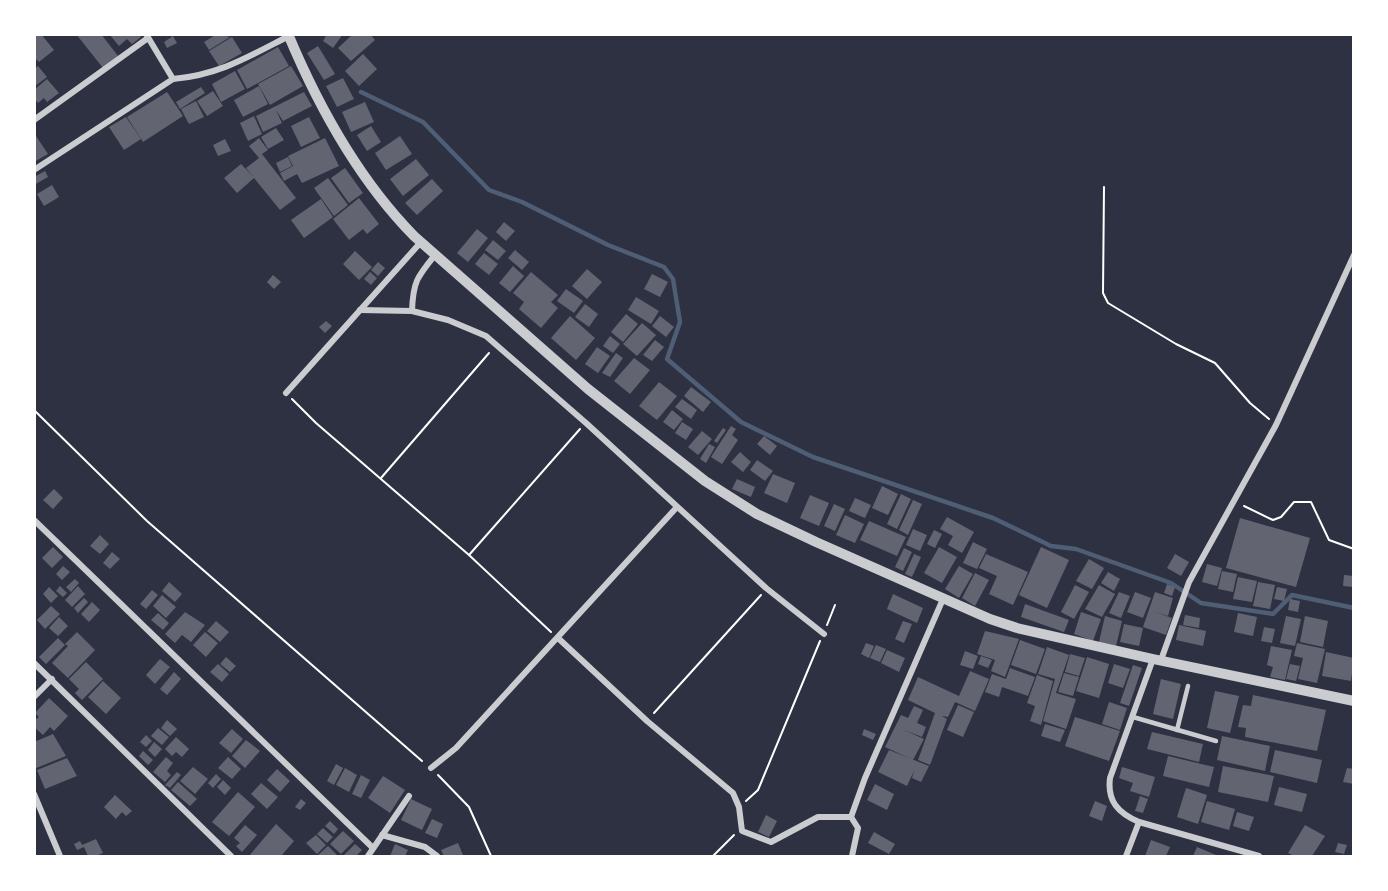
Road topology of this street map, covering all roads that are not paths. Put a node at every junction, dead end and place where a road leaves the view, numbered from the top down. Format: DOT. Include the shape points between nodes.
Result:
graph roads {
  1 [pos="288,35"];
  2 [pos="147,36"];
  3 [pos="173,79"];
  4 [pos="34,120"];
  5 [pos="34,170"];
  6 [pos="421,242"];
  7 [pos="435,255"];
  8 [pos="1353,255"];
  9 [pos="360,310"];
  10 [pos="412,311"];
  11 [pos="286,393"];
  12 [pos="677,507"];
  13 [pos="34,520"];
  14 [pos="943,599"];
  15 [pos="824,634"];
  16 [pos="558,638"];
  17 [pos="1157,659"];
  18 [pos="34,663"];
  19 [pos="52,679"];
  20 [pos="1188,686"];
  21 [pos="34,697"];
  22 [pos="1353,701"];
  23 [pos="1133,717"];
  24 [pos="1177,730"];
  25 [pos="1216,741"];
  26 [pos="431,768"];
  27 [pos="34,794"];
  28 [pos="409,796"];
  29 [pos="851,817"];
  30 [pos="1139,822"];
  31 [pos="382,835"];
  32 [pos="373,848"];
  33 [pos="60,856"];
  34 [pos="231,856"];
  35 [pos="368,856"];
  36 [pos="437,856"];
  37 [pos="852,856"];
  38 [pos="1126,856"];
  39 [pos="1258,856"];
  1 -- 3 [label="street" via="223,70"];
  1 -- 6 [label="street" via="349,152 389,211"];
  2 -- 3 [label="street"];
  2 -- 4 [label="street"];
  3 -- 5 [label="street"];
  6 -- 7 [label="street"];
  6 -- 9 [label="street"];
  7 -- 10 [label="street" via="413,286"];
  7 -- 14 [label="street" via="588,389 705,481 757,514"];
  8 -- 17 [label="street" via="1276,424 1189,582"];
  9 -- 10 [label="street"];
  9 -- 11 [label="street"];
  10 -- 12 [label="street" via="470,327 497,344"];
  12 -- 15 [label="street" via="766,588"];
  12 -- 16 [label="street"];
  13 -- 32 [label="street"];
  14 -- 17 [label="street" via="1017,627"];
  14 -- 29 [label="street"];
  16 -- 26 [label="street" via="456,748"];
  16 -- 29 [label="street" via="647,721 733,793 742,831 771,842 818,817"];
  17 -- 22 [label="street"];
  17 -- 23 [label="street"];
  18 -- 19 [label="street"];
  19 -- 21 [label="street"];
  19 -- 34 [label="street"];
  20 -- 24 [label="lane"];
  23 -- 24 [label="lane"];
  23 -- 30 [label="street" via="1108,789 1114,806"];
  24 -- 25 [label="lane"];
  27 -- 33 [label="street"];
  28 -- 31 [label="street"];
  29 -- 37 [label="street" via="858,828"];
  30 -- 38 [label="street"];
  30 -- 39 [label="street"];
  31 -- 32 [label="street"];
  31 -- 36 [label="street" via="425,847"];
  32 -- 35 [label="street"];
}
